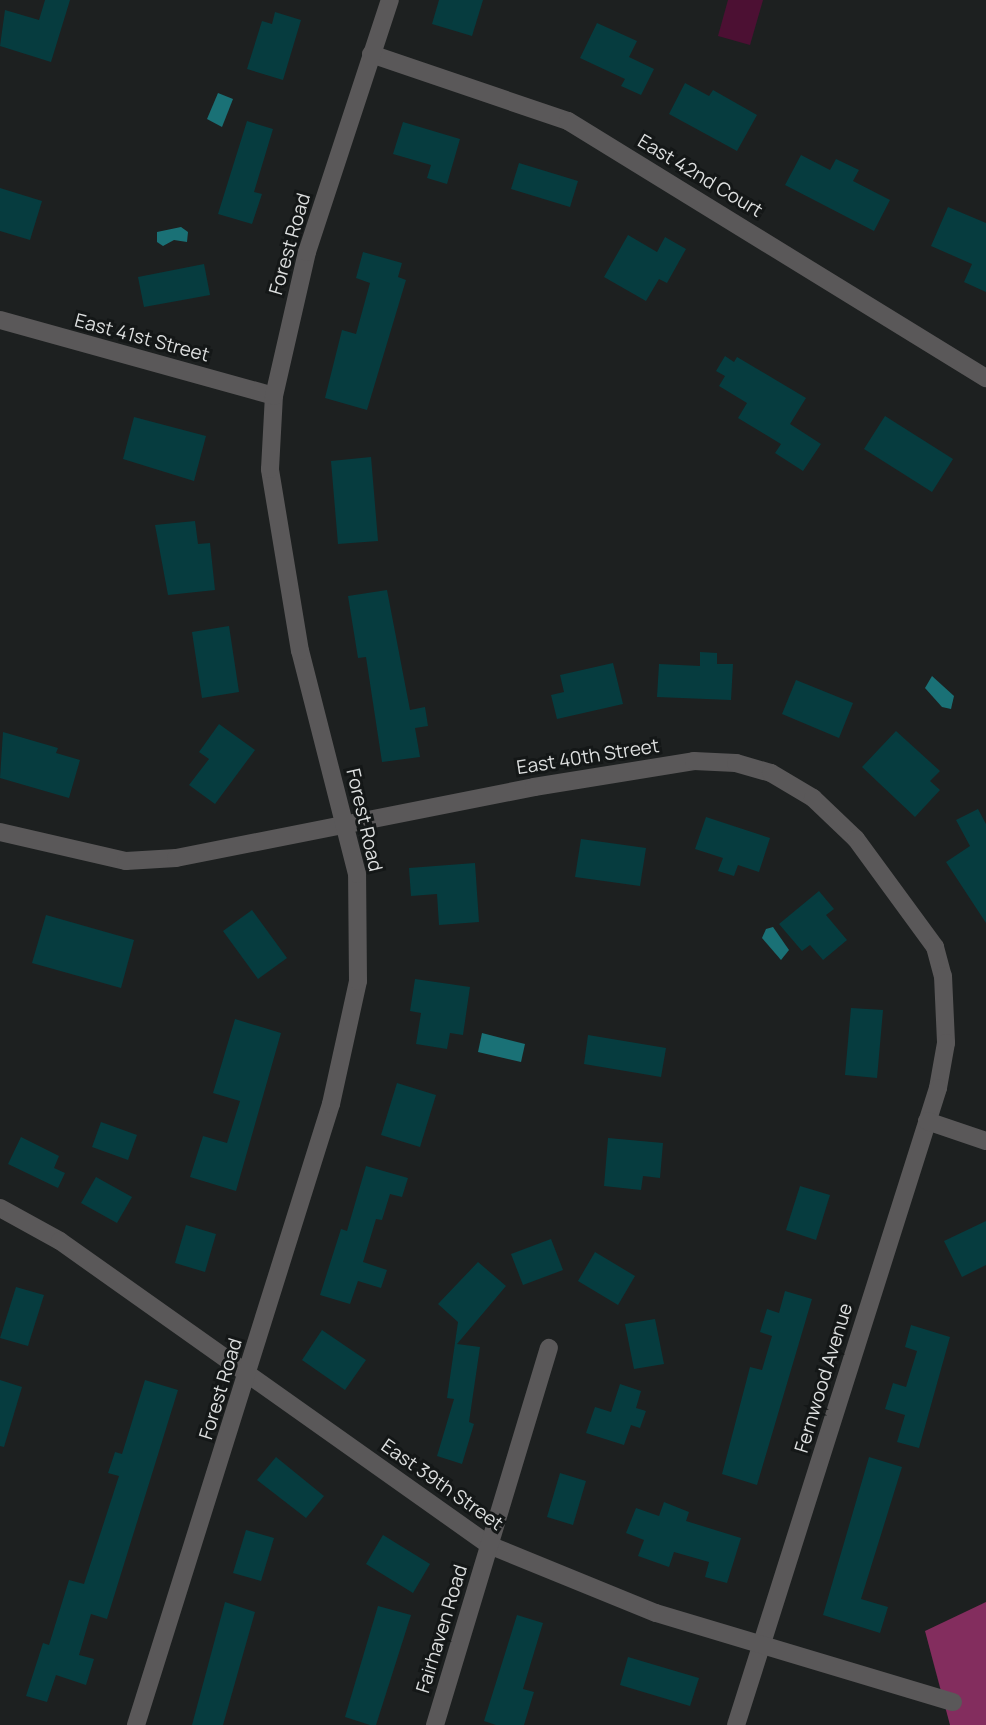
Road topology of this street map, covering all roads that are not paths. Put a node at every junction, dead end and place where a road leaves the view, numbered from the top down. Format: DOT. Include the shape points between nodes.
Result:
graph roads {
  1 [pos="390,0"];
  2 [pos="371,54"];
  3 [pos="0,320"];
  4 [pos="986,378"];
  5 [pos="274,397"];
  6 [pos="345,825"];
  7 [pos="0,832"];
  8 [pos="927,1121"];
  9 [pos="986,1141"];
  10 [pos="0,1208"];
  11 [pos="549,1348"];
  12 [pos="247,1374"];
  13 [pos="489,1545"];
  14 [pos="761,1647"];
  15 [pos="953,1702"];
  16 [pos="136,1725"];
  17 [pos="435,1725"];
  18 [pos="736,1725"];
  1 -- 2 [label="street, Forest Road"];
  2 -- 4 [label="street, East 42nd Court" via="568,121"];
  2 -- 5 [label="street, Forest Road" via="307,253"];
  3 -- 5 [label="street, East 41st Street"];
  5 -- 6 [label="street, Forest Road" via="270,470 300,651"];
  6 -- 7 [label="street, East 40th Street" via="176,858 126,861"];
  6 -- 8 [label="street, East 40th Street" via="694,761 736,763 771,773 813,799 856,839 936,947 943,976 946,1044"];
  6 -- 12 [label="street, Forest Road" via="357,874 358,981 331,1104"];
  8 -- 9 [label="street"];
  8 -- 14 [label="street, Fernwood Avenue"];
  10 -- 12 [label="street, East 39th Street" via="60,1241"];
  11 -- 13 [label="street, Fairhaven Road"];
  12 -- 13 [label="street, East 39th Street"];
  12 -- 16 [label="street, Forest Road"];
  13 -- 14 [label="street, East 39th Street" via="656,1613"];
  13 -- 17 [label="street, Fairhaven Road"];
  14 -- 15 [label="street, East 39th Street"];
  14 -- 18 [label="street, Fernwood Avenue"];
}
